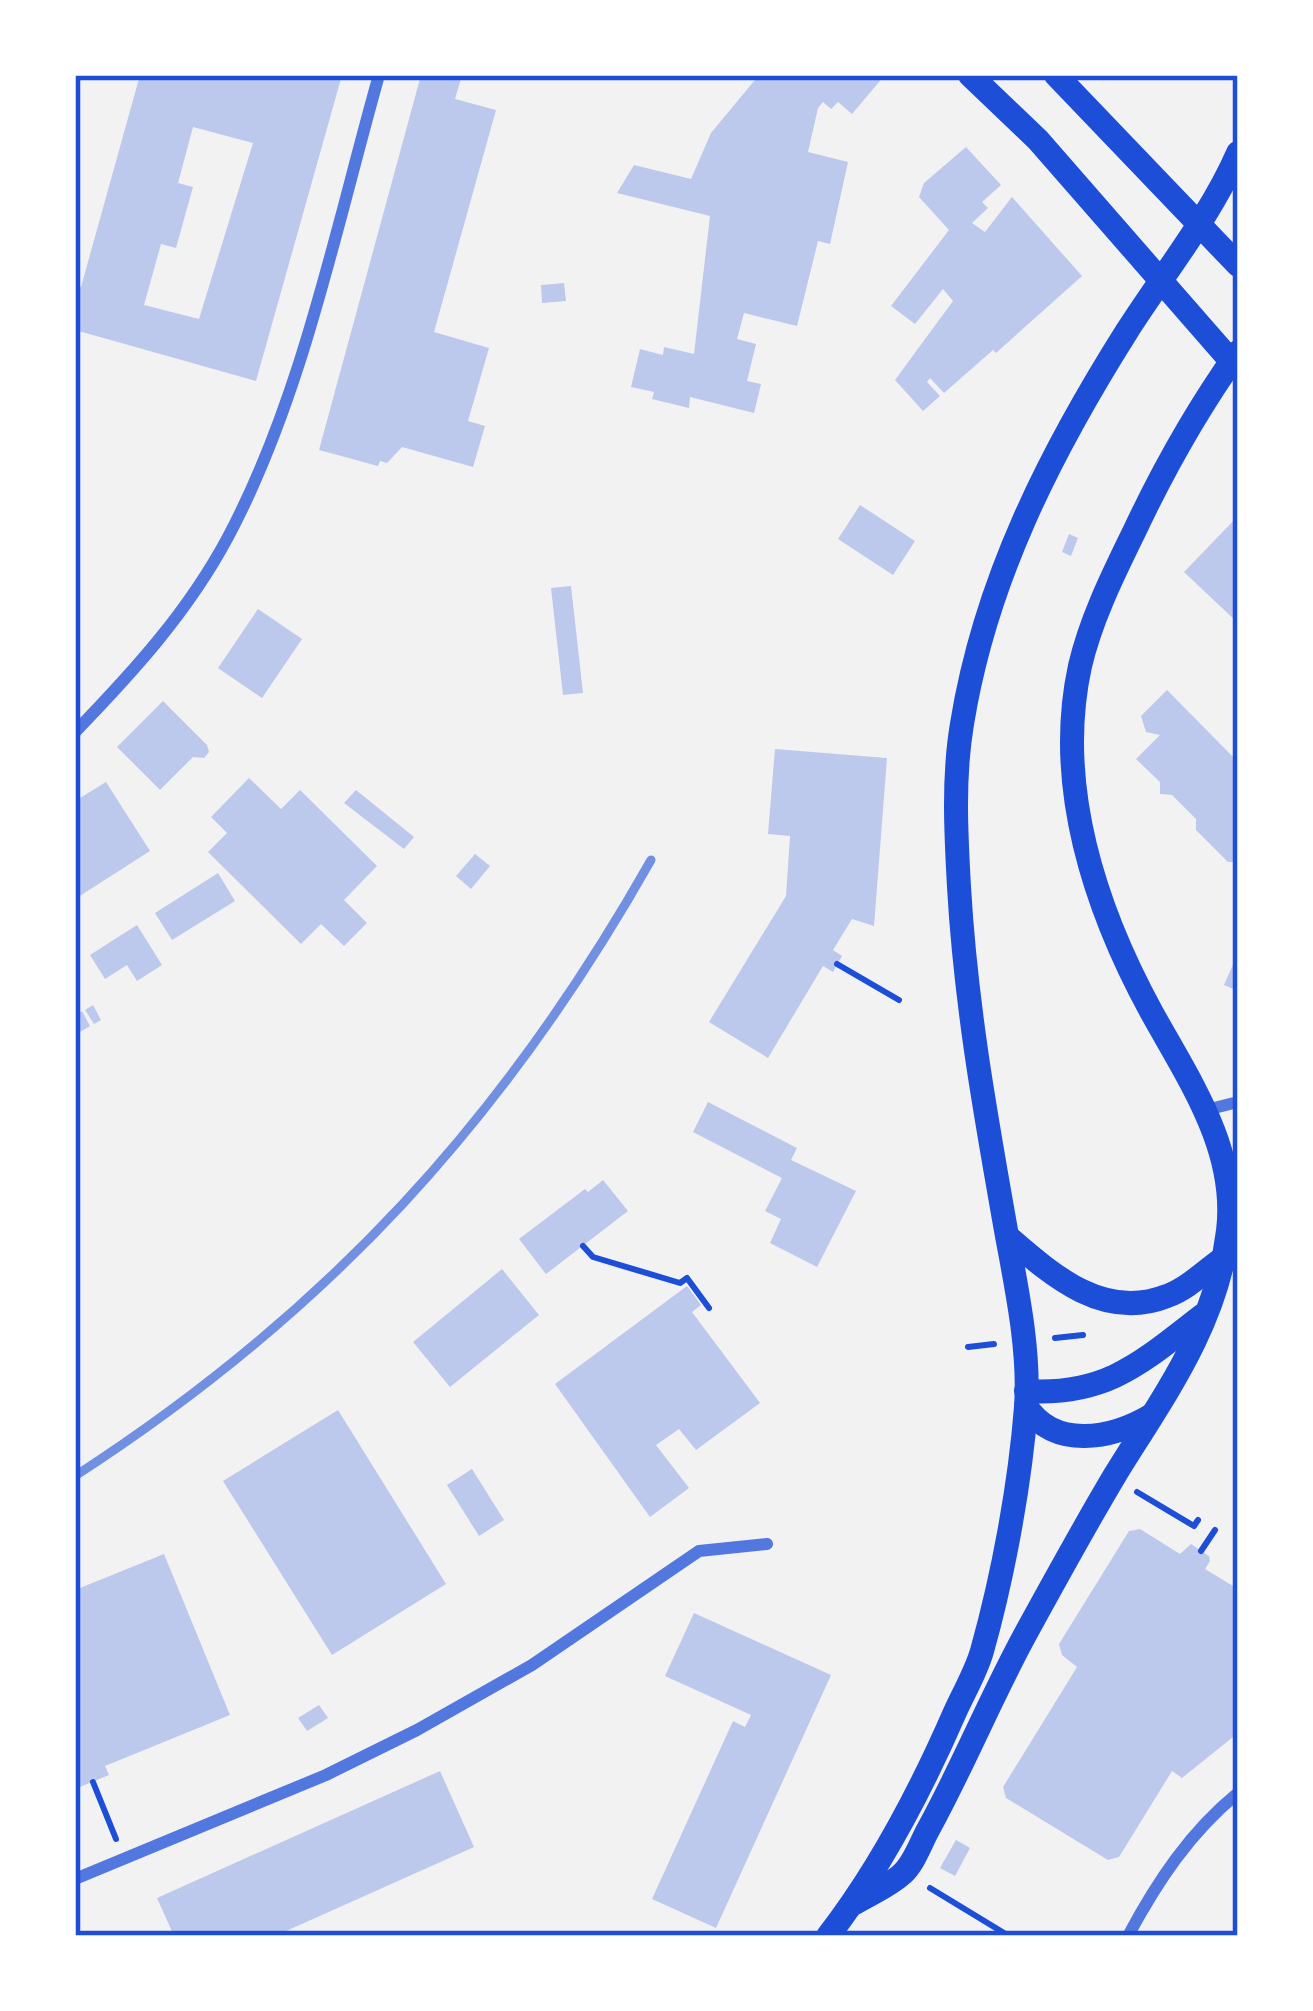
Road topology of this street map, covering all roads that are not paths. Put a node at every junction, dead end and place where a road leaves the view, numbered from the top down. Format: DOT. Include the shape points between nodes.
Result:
graph roads {
  1 [pos="379,75"];
  2 [pos="970,75"];
  3 [pos="1056,75"];
  4 [pos="1238,153"];
  5 [pos="1237,264"];
  6 [pos="1236,361"];
  7 [pos="75,732"];
  8 [pos="1238,1102"];
  9 [pos="1206,1110"];
  10 [pos="1008,1237"];
  11 [pos="1222,1259"];
  12 [pos="1210,1309"];
  13 [pos="1026,1399"];
  14 [pos="1154,1414"];
  15 [pos="767,1544"];
  16 [pos="1238,1793"];
  17 [pos="75,1879"];
  18 [pos="853,1904"];
  19 [pos="828,1936"];
  20 [pos="1128,1936"];
  1 -- 7 [label="street" via="261,470 183,608 144,662"];
  2 -- 6 [label="main road"];
  3 -- 5 [label="main road"];
  4 -- 10 [label="main road" via="1049,464 999,577 974,661 961,730 960,914 975,1064"];
  6 -- 9 [label="main road" via="1177,443 1099,606 1072,710 1072,771 1091,868 1125,961"];
  8 -- 9 [label="street"];
  9 -- 11 [label="main road" via="1229,1192"];
  10 -- 11 [label="main road" via="1047,1271 1112,1304 1172,1295"];
  10 -- 13 [label="main road"];
  11 -- 12 [label="main road"];
  12 -- 13 [label="main road" via="1112,1379"];
  12 -- 14 [label="main road"];
  13 -- 14 [label="main road" via="1036,1421 1071,1437"];
  13 -- 18 [label="main road" via="981,1655 934,1760"];
  14 -- 18 [label="main road" via="1024,1638 904,1873"];
  15 -- 17 [label="street" via="699,1551 532,1666 417,1730"];
  16 -- 20 [label="street" via="1156,1884"];
  18 -- 19 [label="main road"];
}
